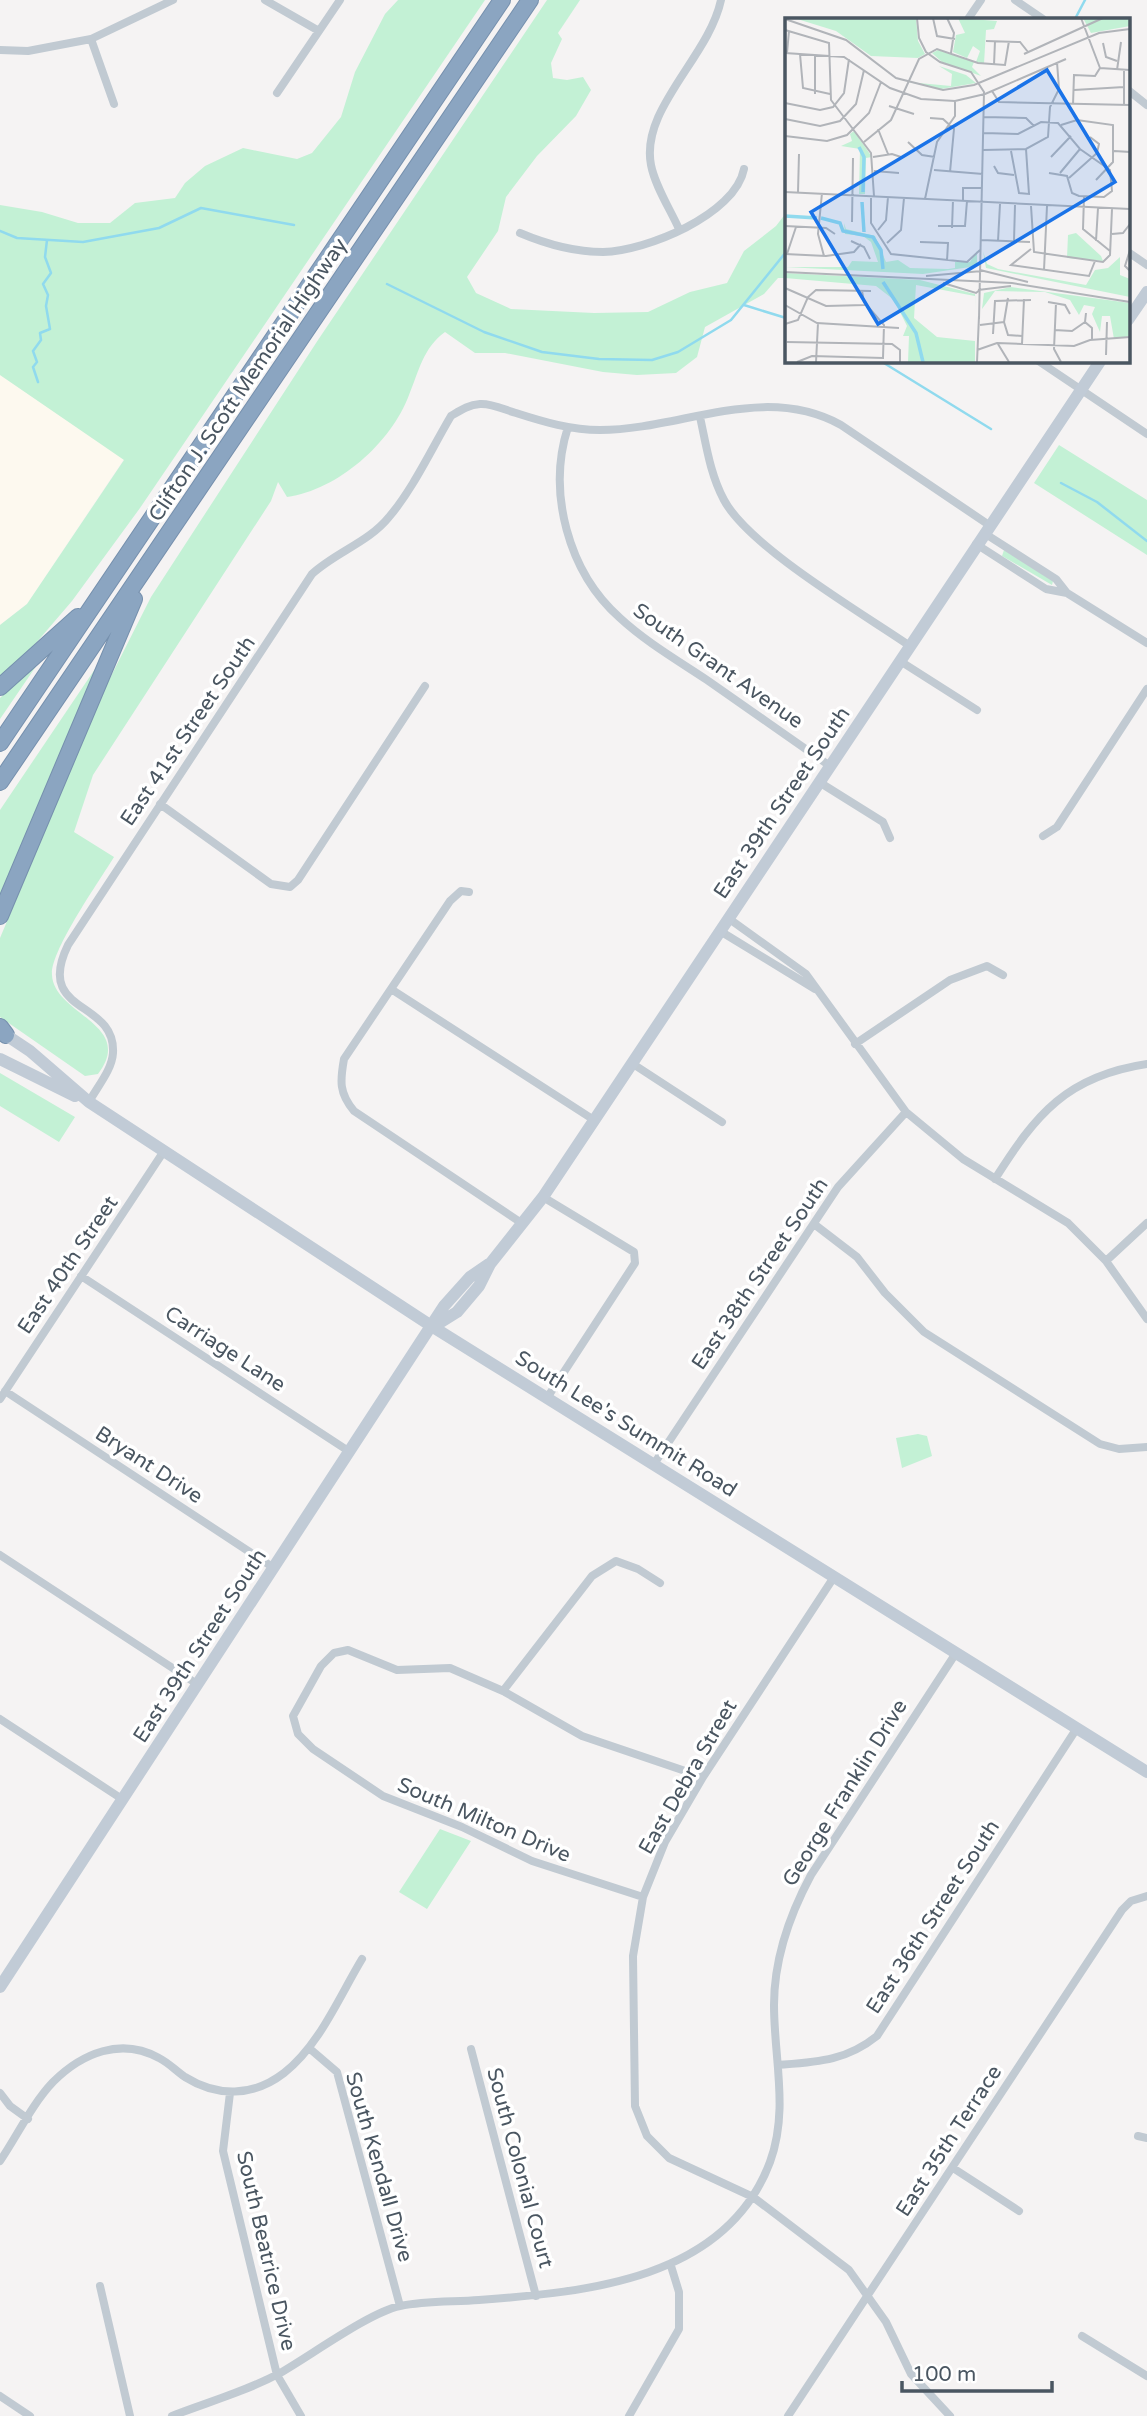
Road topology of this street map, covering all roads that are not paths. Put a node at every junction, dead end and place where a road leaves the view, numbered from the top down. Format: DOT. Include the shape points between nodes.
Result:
graph roads {
  1 [pos="173,0"];
  2 [pos="265,0"];
  3 [pos="340,0"];
  4 [pos="502,0"];
  5 [pos="530,0"];
  6 [pos="721,0"];
  7 [pos="981,0"];
  8 [pos="1016,0"];
  9 [pos="969,18"];
  10 [pos="1042,18"];
  11 [pos="319,31"];
  12 [pos="91,39"];
  13 [pos="0,50"];
  14 [pos="1130,92"];
  15 [pos="276,93"];
  16 [pos="114,104"];
  17 [pos="1147,105"];
  18 [pos="744,170"];
  19 [pos="678,229"];
  20 [pos="520,233"];
  21 [pos="1130,253"];
  22 [pos="1147,265"];
  23 [pos="1147,292"];
  24 [pos="1130,317"];
  25 [pos="1040,362"];
  26 [pos="1100,362"];
  27 [pos="1080,391"];
  28 [pos="700,416"];
  29 [pos="568,427"];
  30 [pos="1147,434"];
  31 [pos="983,534"];
  32 [pos="144,571"];
  33 [pos="1067,593"];
  34 [pos="96,601"];
  35 [pos="1147,643"];
  36 [pos="910,646"];
  37 [pos="900,661"];
  38 [pos="425,686"];
  39 [pos="0,687"];
  40 [pos="1147,689"];
  41 [pos="977,710"];
  42 [pos="0,743"];
  43 [pos="830,766"];
  44 [pos="0,782"];
  45 [pos="820,782"];
  46 [pos="160,804"];
  47 [pos="1044,836"];
  48 [pos="890,838"];
  49 [pos="469,892"];
  50 [pos="0,916"];
  51 [pos="728,918"];
  52 [pos="720,931"];
  53 [pos="1003,975"];
  54 [pos="391,989"];
  55 [pos="815,989"];
  56 [pos="2,1031"];
  57 [pos="855,1044"];
  58 [pos="0,1059"];
  59 [pos="633,1064"];
  60 [pos="1147,1064"];
  61 [pos="89,1102"];
  62 [pos="906,1112"];
  63 [pos="594,1121"];
  64 [pos="722,1122"];
  65 [pos="164,1151"];
  66 [pos="995,1179"];
  67 [pos="543,1196"];
  68 [pos="1147,1223"];
  69 [pos="523,1224"];
  70 [pos="814,1224"];
  71 [pos="1106,1261"];
  72 [pos="82,1276"];
  73 [pos="1147,1319"];
  74 [pos="433,1327"];
  75 [pos="3,1395"];
  76 [pos="547,1398"];
  77 [pos="1147,1447"];
  78 [pos="350,1452"];
  79 [pos="654,1464"];
  80 [pos="0,1555"];
  81 [pos="274,1568"];
  82 [pos="834,1577"];
  83 [pos="660,1583"];
  84 [pos="956,1653"];
  85 [pos="197,1684"];
  86 [pos="503,1691"];
  87 [pos="0,1718"];
  88 [pos="1077,1728"];
  89 [pos="1147,1772"];
  90 [pos="703,1777"];
  91 [pos="122,1799"];
  92 [pos="1147,1896"];
  93 [pos="643,1897"];
  94 [pos="362,1959"];
  95 [pos="0,1986"];
  96 [pos="309,2048"];
  97 [pos="471,2049"];
  98 [pos="778,2065"];
  99 [pos="0,2093"];
  100 [pos="230,2093"];
  101 [pos="5,2106"];
  102 [pos="27,2119"];
  103 [pos="0,2161"];
  104 [pos="953,2168"];
  105 [pos="753,2197"];
  106 [pos="1020,2211"];
  107 [pos="671,2266"];
  108 [pos="100,2287"];
  109 [pos="868,2295"];
  110 [pos="536,2296"];
  111 [pos="400,2306"];
  112 [pos="1082,2336"];
  113 [pos="277,2375"];
  114 [pos="1147,2376"];
  115 [pos="0,2396"];
  116 [pos="30,2416"];
  117 [pos="130,2416"];
  118 [pos="172,2416"];
  119 [pos="301,2416"];
  120 [pos="629,2416"];
  121 [pos="788,2416"];
  122 [pos="950,2416"];
  1 -- 12 [label="street"];
  2 -- 11 [label="street"];
  3 -- 11 [label="street"];
  4 -- 34 [label="highway, Clifton J. Scott Memorial Highway"];
  5 -- 32 [label="highway, Clifton J. Scott Memorial Highway"];
  6 -- 19 [label="street" via="712,30 655,122 650,146 651,166"];
  7 -- 9 [label="street"];
  8 -- 10 [label="street"];
  11 -- 15 [label="street"];
  12 -- 13 [label="street" via="28,51"];
  12 -- 16 [label="street"];
  14 -- 17 [label="street"];
  18 -- 19 [label="street" via="741,183 719,208"];
  19 -- 20 [label="street" via="643,245 604,252 561,248"];
  21 -- 22 [label="street"];
  23 -- 24 [label="main road"];
  25 -- 27 [label="street"];
  26 -- 27 [label="main road, East 39th Street South"];
  27 -- 30 [label="street"];
  27 -- 31 [label="main road, East 39th Street South"];
  28 -- 29 [label="street" via="631,429"];
  28 -- 31 [label="street" via="763,405 789,406 825,416"];
  28 -- 36 [label="street" via="714,480 742,525"];
  29 -- 43 [label="street, South Grant Avenue" via="559,466 562,511 576,558 600,597 638,633"];
  29 -- 46 [label="street, East 41st Street South" via="483,403 451,416 390,517 312,574"];
  31 -- 33 [label="street" via="1056,579"];
  31 -- 33 [label="street" via="1046,589"];
  31 -- 36 [label="main road, East 39th Street South"];
  32 -- 44 [label="highway, Clifton J. Scott Memorial Highway"];
  32 -- 50 [label="highway"];
  33 -- 35 [label="street"];
  34 -- 39 [label="highway"];
  34 -- 42 [label="highway, Clifton J. Scott Memorial Highway"];
  36 -- 37 [label="main road, East 39th Street South"];
  37 -- 41 [label="street"];
  37 -- 43 [label="main road, East 39th Street South"];
  38 -- 46 [label="street" via="298,880 285,887 271,884"];
  40 -- 47 [label="street" via="1058,827"];
  43 -- 45 [label="main road, East 39th Street South"];
  45 -- 48 [label="street" via="883,821"];
  45 -- 51 [label="main road, East 39th Street South"];
  46 -- 61 [label="street, East 41st Street South" via="60,961 58,979 65,994 101,1022 111,1042 110,1066"];
  49 -- 54 [label="street" via="461,891 450,901"];
  51 -- 52 [label="main road, East 39th Street South"];
  51 -- 55 [label="street" via="797,965"];
  52 -- 55 [label="street"];
  52 -- 59 [label="main road, East 39th Street South"];
  53 -- 57 [label="street" via="987,966 950,979"];
  54 -- 63 [label="street"];
  54 -- 69 [label="street" via="344,1059 342,1097 354,1111"];
  55 -- 57 [label="street"];
  56 -- 61 [label="main road, South Lee's Summit Road"];
  57 -- 62 [label="street"];
  58 -- 61 [label="main road, South Lee's Summit Road"];
  59 -- 63 [label="main road, East 39th Street South"];
  59 -- 64 [label="street"];
  60 -- 66 [label="street" via="1093,1077 1049,1106 1029,1127"];
  61 -- 65 [label="main road, South Lee's Summit Road"];
  62 -- 66 [label="street"];
  62 -- 70 [label="street, East 38th Street South" via="861,1160"];
  63 -- 67 [label="main road, East 39th Street South"];
  65 -- 72 [label="street, East 40th Street"];
  65 -- 74 [label="main road, South Lee's Summit Road"];
  66 -- 71 [label="street" via="1068,1223"];
  67 -- 69 [label="main road, East 39th Street South"];
  67 -- 76 [label="street" via="634,1252 635,1263"];
  68 -- 71 [label="street"];
  69 -- 74 [label="main road, East 39th Street South" via="490,1264 453,1296"];
  70 -- 77 [label="street" via="858,1257 885,1293 924,1332 1100,1444 1119,1449"];
  70 -- 79 [label="street, East 38th Street South"];
  71 -- 73 [label="street"];
  72 -- 75 [label="street, East 40th Street"];
  72 -- 78 [label="street, Carriage Lane"];
  74 -- 76 [label="main road, South Lee's Summit Road"];
  74 -- 78 [label="main road, East 39th Street South"];
  75 -- 81 [label="street, Bryant Drive"];
  76 -- 79 [label="main road, South Lee's Summit Road"];
  78 -- 81 [label="main road, East 39th Street South"];
  79 -- 82 [label="main road, South Lee's Summit Road"];
  80 -- 85 [label="street"];
  81 -- 85 [label="main road, East 39th Street South"];
  82 -- 84 [label="main road, South Lee's Summit Road"];
  82 -- 90 [label="street, East Debra Street"];
  83 -- 86 [label="street" via="616,1561 592,1576"];
  84 -- 88 [label="main road, South Lee's Summit Road"];
  84 -- 98 [label="street, George Franklin Drive" via="793,1909 775,1982"];
  85 -- 91 [label="main road, East 39th Street South"];
  86 -- 90 [label="street" via="582,1736"];
  86 -- 93 [label="street, South Milton Drive" via="450,1668 397,1670 348,1650 334,1653 321,1666 293,1716 298,1734 313,1749 383,1796 438,1816 532,1861"];
  87 -- 91 [label="street"];
  88 -- 89 [label="main road, South Lee's Summit Road"];
  88 -- 98 [label="street, East 36th Street South" via="877,2036 841,2059"];
  90 -- 93 [label="street, East Debra Street" via="665,1842"];
  91 -- 95 [label="main road, East 39th Street South"];
  92 -- 104 [label="street, East 35th Terrace" via="1122,1910"];
  93 -- 105 [label="street, East Debra Street" via="633,1956 632,2084 640,2122 656,2146 679,2165"];
  94 -- 96 [label="street"];
  96 -- 100 [label="street" via="284,2073 261,2087"];
  96 -- 111 [label="street, South Kendall Drive" via="337,2072"];
  97 -- 110 [label="street, South Colonial Court"];
  98 -- 105 [label="street, George Franklin Drive" via="779,2131"];
  99 -- 101 [label="street"];
  100 -- 102 [label="street" via="211,2090 159,2057 111,2048 75,2063 52,2083"];
  100 -- 113 [label="street, South Beatrice Drive" via="223,2151"];
  101 -- 102 [label="street"];
  102 -- 103 [label="street"];
  104 -- 106 [label="street"];
  104 -- 109 [label="street, East 35th Terrace"];
  105 -- 107 [label="street, George Franklin Drive" via="720,2235"];
  105 -- 109 [label="street, East Debra Street" via="849,2270"];
  107 -- 110 [label="street, George Franklin Drive"];
  107 -- 120 [label="street" via="680,2300 679,2329"];
  108 -- 117 [label="street"];
  109 -- 121 [label="street, East 35th Terrace"];
  109 -- 122 [label="street, East Debra Street" via="911,2374"];
  110 -- 111 [label="street, George Franklin Drive"];
  111 -- 113 [label="street, George Franklin Drive"];
  112 -- 114 [label="street"];
  113 -- 118 [label="street, George Franklin Drive"];
  113 -- 119 [label="street, South Beatrice Drive"];
  115 -- 116 [label="street"];
}
